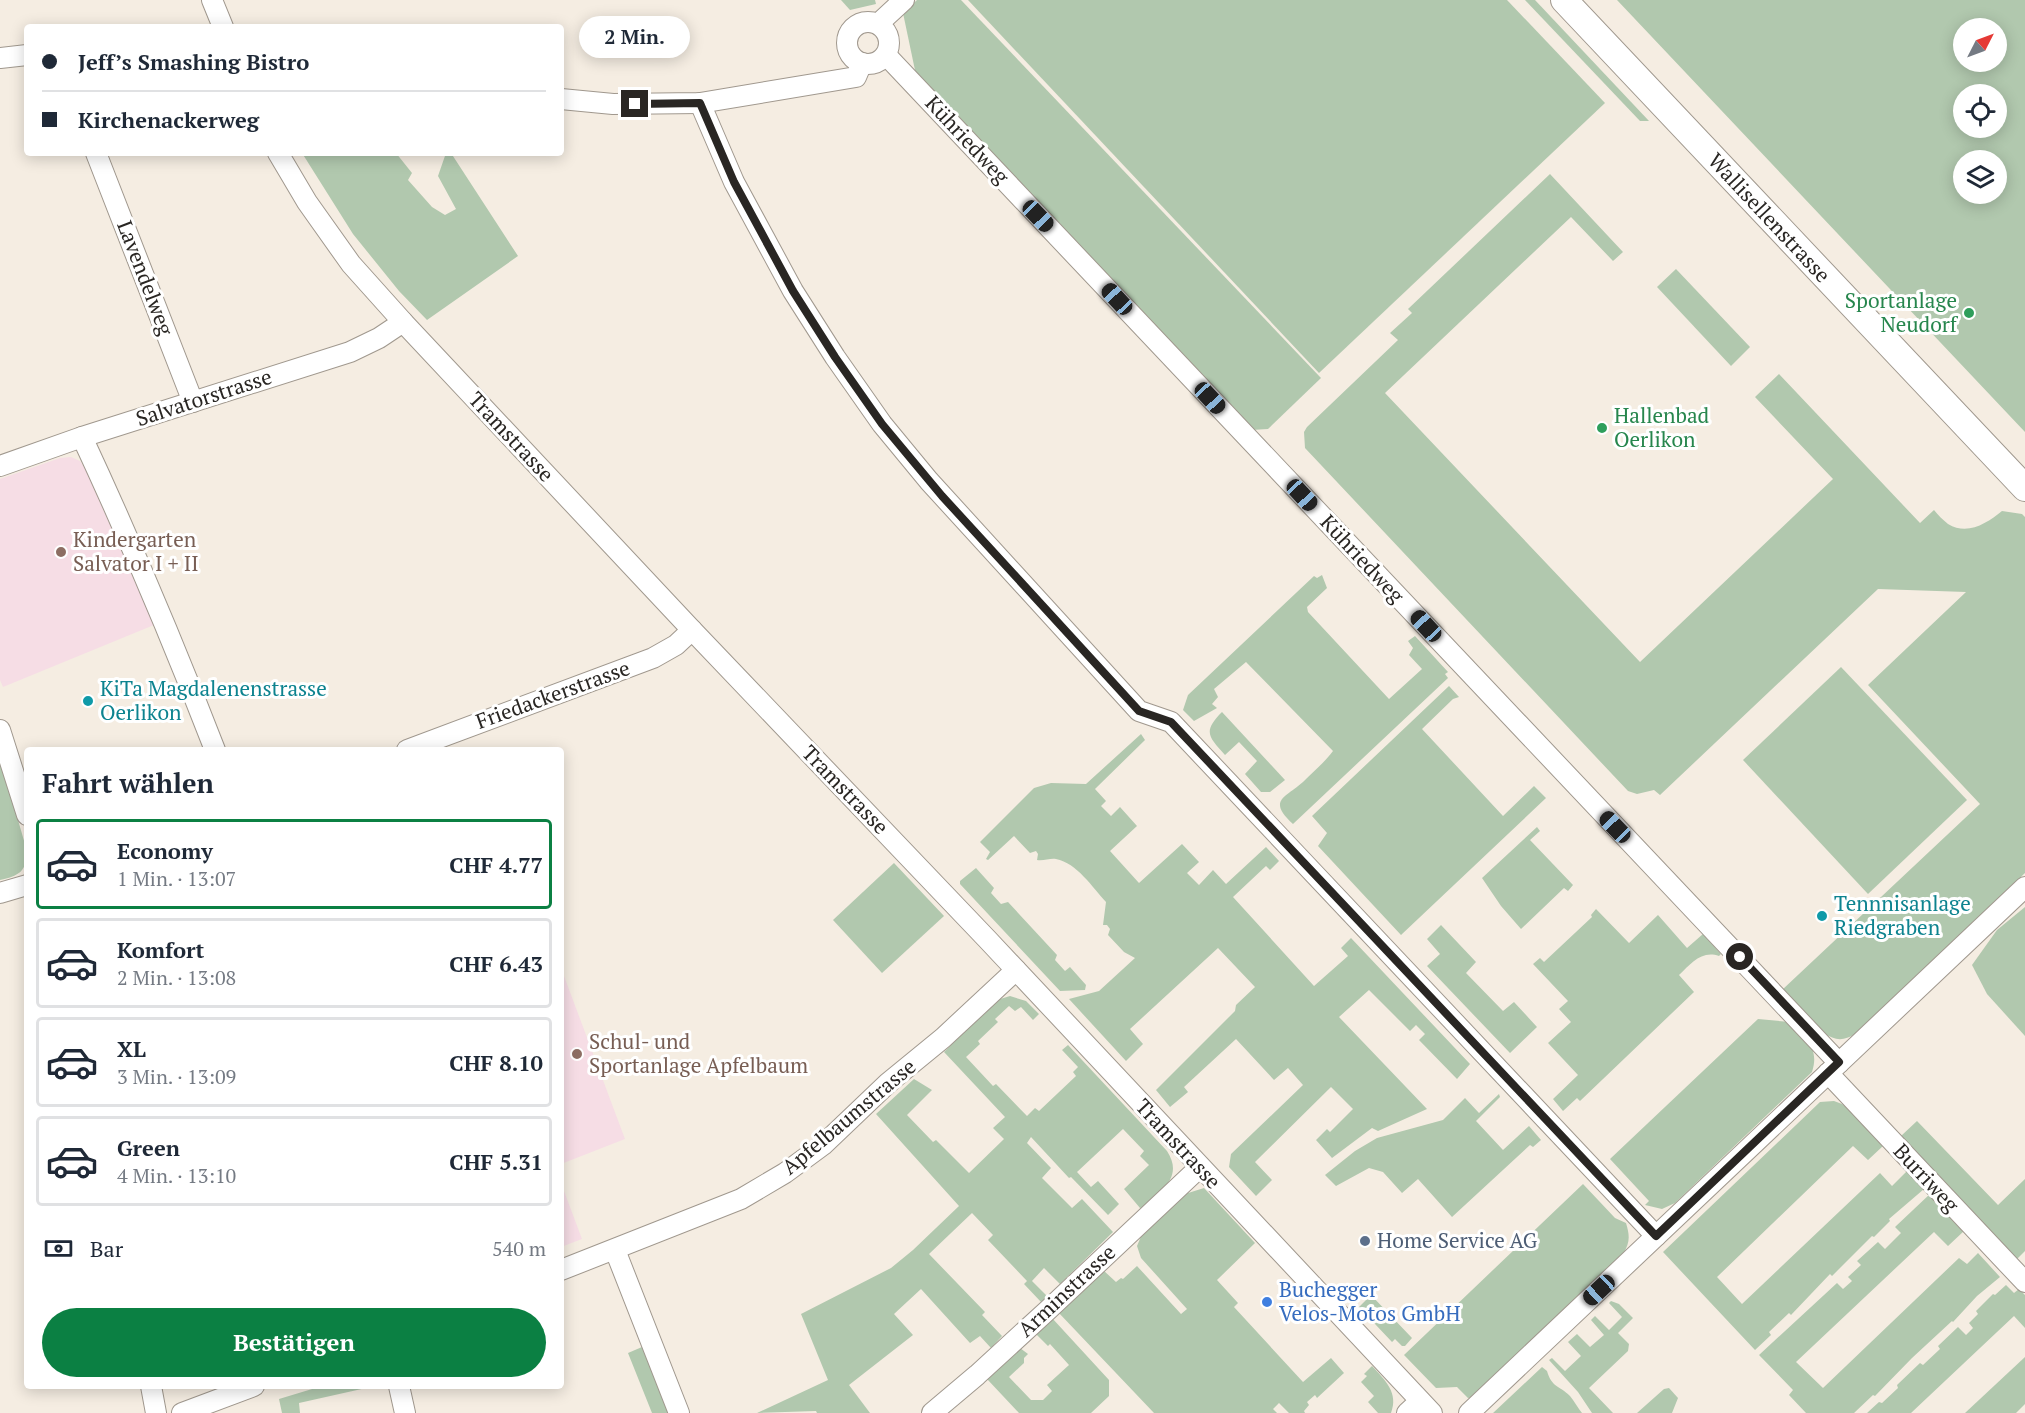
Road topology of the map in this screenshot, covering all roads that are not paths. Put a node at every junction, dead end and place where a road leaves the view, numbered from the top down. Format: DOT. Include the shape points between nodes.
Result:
graph roads {
  1 [pos="212,0"];
  2 [pos="904,0"];
  3 [pos="1564,0"];
  4 [pos="222,24"];
  5 [pos="878,24"];
  6 [pos="24,55"];
  7 [pos="886,55"];
  8 [pos="0,58"];
  9 [pos="862,63"];
  10 [pos="564,99"];
  11 [pos="700,103"];
  12 [pos="97,156"];
  13 [pos="280,156"];
  14 [pos="403,322"];
  15 [pos="193,402"];
  16 [pos="82,437"];
  17 [pos="0,466"];
  18 [pos="2025,488"];
  19 [pos="692,630"];
  20 [pos="0,730"];
  21 [pos="214,747"];
  22 [pos="415,747"];
  23 [pos="24,805"];
  24 [pos="24,886"];
  25 [pos="2025,887"];
  26 [pos="0,893"];
  27 [pos="1016,970"];
  28 [pos="1833,1068"];
  29 [pos="1200,1167"];
  30 [pos="1656,1236"];
  31 [pos="615,1250"];
  32 [pos="564,1269"];
  33 [pos="2025,1282"];
  34 [pos="152,1389"];
  35 [pos="246,1389"];
  36 [pos="400,1389"];
  37 [pos="1420,1409"];
  38 [pos="156,1413"];
  39 [pos="182,1413"];
  40 [pos="405,1413"];
  41 [pos="679,1413"];
  42 [pos="932,1413"];
  43 [pos="1468,1413"];
  1 -- 4 [label="street"];
  2 -- 5 [label="street"];
  3 -- 18 [label="street, Wallisellenstrasse"];
  5 -- 7 [label="street" via="890,41"];
  5 -- 9 [label="street" via="858,24 849,34 849,53"];
  6 -- 8 [label="street"];
  7 -- 9 [label="street" via="875,63"];
  7 -- 28 [label="street, Kühriedweg"];
  9 -- 11 [label="street" via="856,77"];
  10 -- 11 [label="street" via="613,104"];
  11 -- 30 [label="street" via="734,182 793,291 875,414 929,482 1139,711 1171,722"];
  12 -- 15 [label="street, Lavendelweg"];
  13 -- 14 [label="street, Tramstrasse" via="351,264"];
  14 -- 15 [label="street, Salvatorstrasse" via="350,352"];
  14 -- 19 [label="street, Tramstrasse"];
  15 -- 16 [label="street, Salvatorstrasse"];
  16 -- 17 [label="street, Salvatorstrasse"];
  16 -- 21 [label="street" via="171,635"];
  19 -- 22 [label="street, Friedackerstrasse" via="653,658"];
  19 -- 27 [label="street, Tramstrasse"];
  20 -- 23 [label="street"];
  24 -- 26 [label="street"];
  25 -- 28 [label="street"];
  27 -- 29 [label="street, Tramstrasse"];
  27 -- 31 [label="street, Apfelbaumstrasse" via="823,1145 785,1173 741,1199"];
  28 -- 30 [label="street"];
  28 -- 33 [label="street, Burriweg"];
  29 -- 37 [label="street, Tramstrasse"];
  29 -- 42 [label="street, Arminstrasse"];
  30 -- 43 [label="street"];
  31 -- 32 [label="street, Apfelbaumstrasse"];
  31 -- 41 [label="street"];
  34 -- 38 [label="street"];
  35 -- 39 [label="street"];
  36 -- 40 [label="street"];
}
